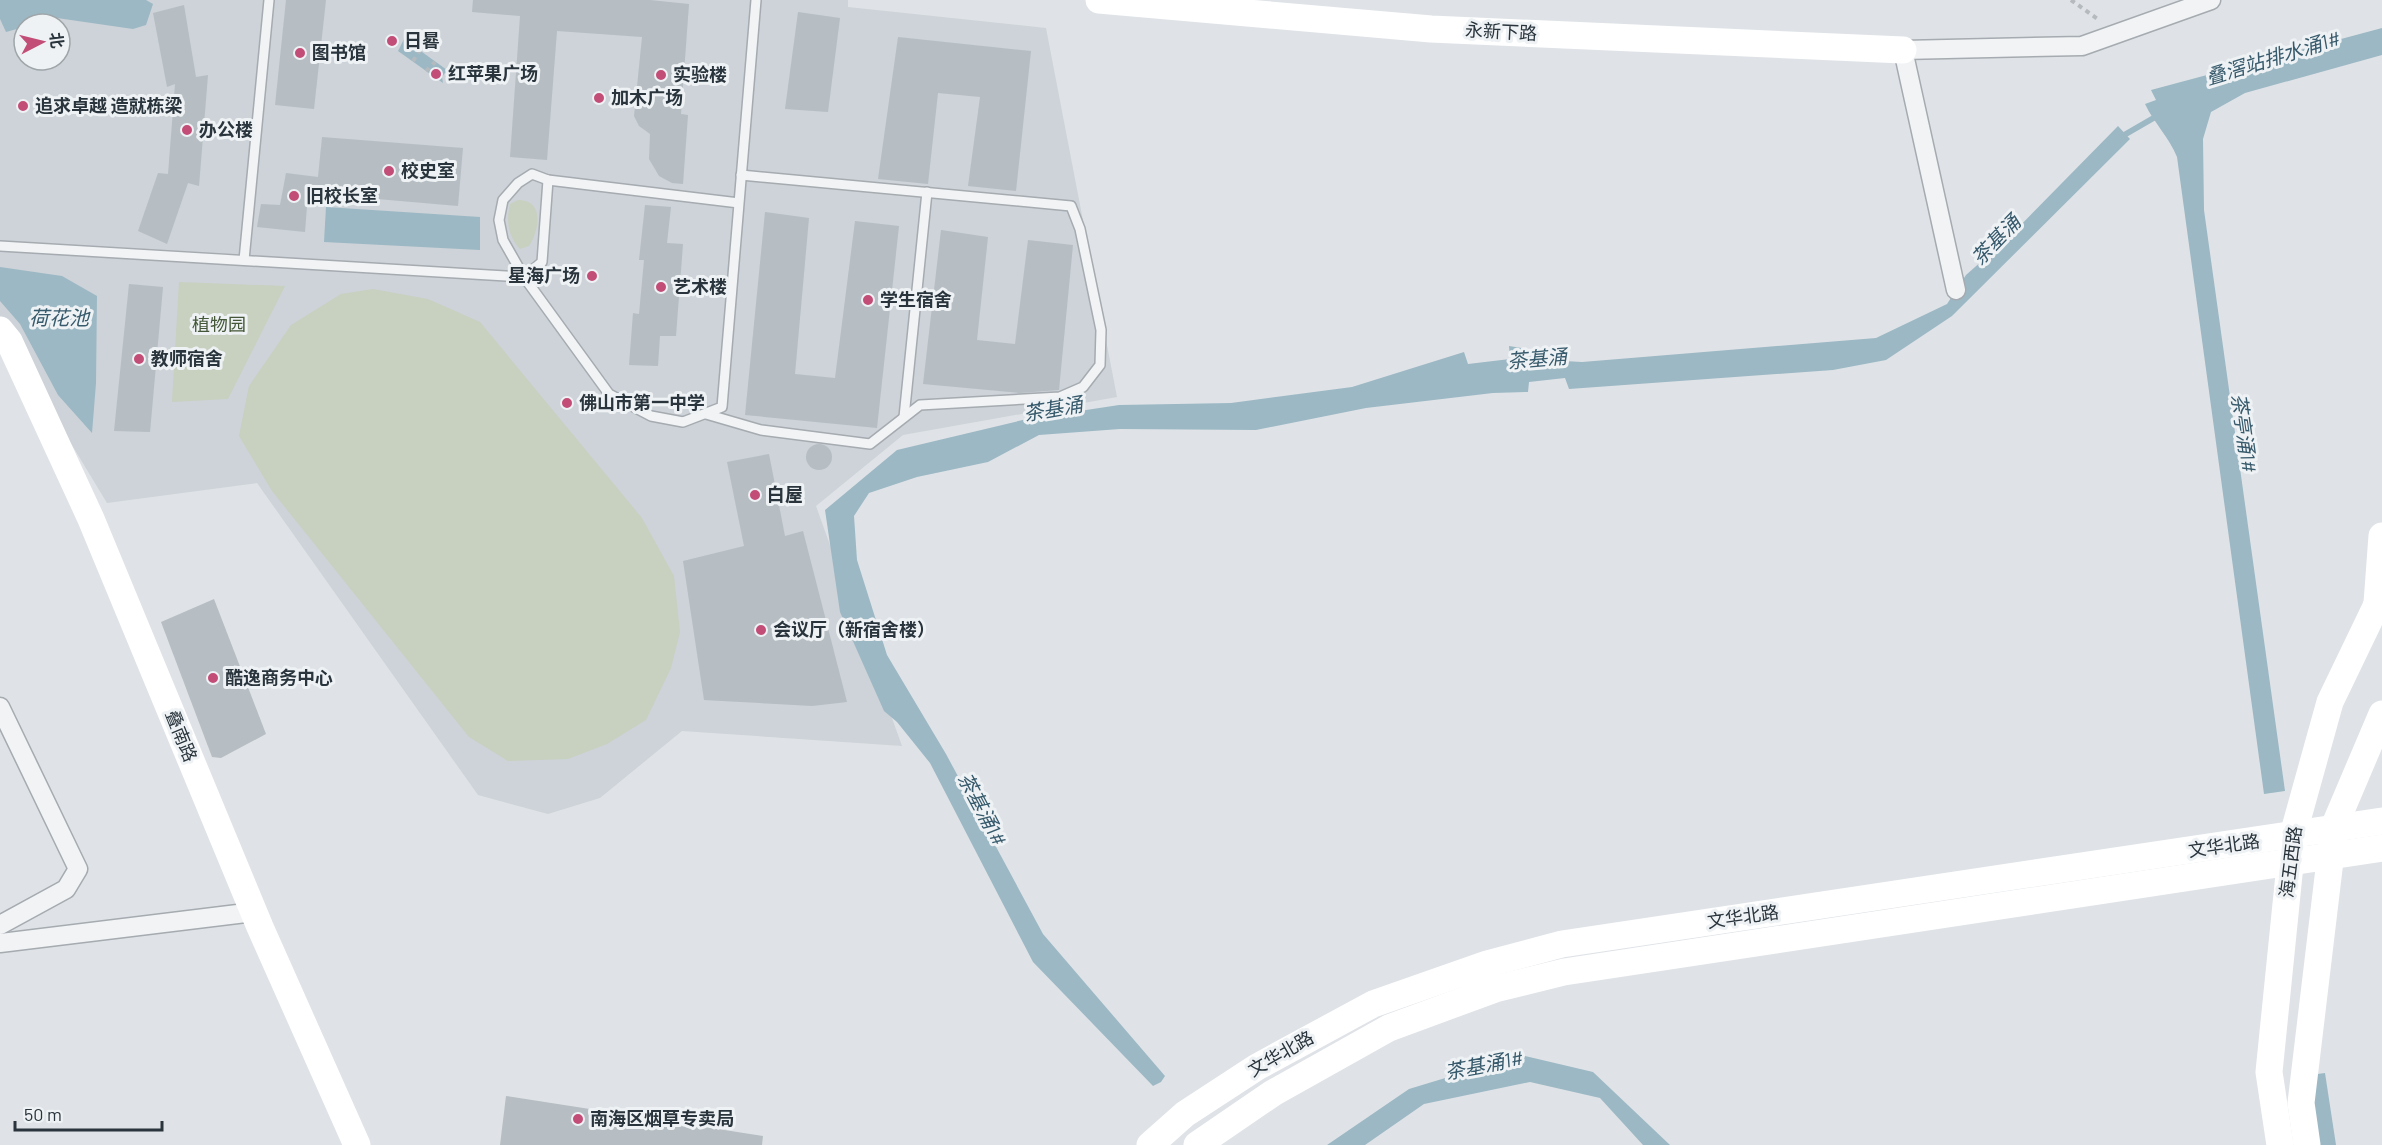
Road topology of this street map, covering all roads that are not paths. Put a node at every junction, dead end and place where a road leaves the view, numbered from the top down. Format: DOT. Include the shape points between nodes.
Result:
graph roads {
  1 [pos="269,0"];
  2 [pos="756,0"];
  3 [pos="1099,0"];
  4 [pos="2211,0"];
  5 [pos="1903,50"];
  6 [pos="741,175"];
  7 [pos="548,180"];
  8 [pos="927,192"];
  9 [pos="739,203"];
  10 [pos="0,246"];
  11 [pos="244,260"];
  12 [pos="524,277"];
  13 [pos="1956,290"];
  14 [pos="0,330"];
  15 [pos="705,413"];
  16 [pos="904,417"];
  17 [pos="2382,537"];
  18 [pos="2380,598"];
  19 [pos="0,707"];
  20 [pos="2382,714"];
  21 [pos="2382,821"];
  22 [pos="2334,827"];
  23 [pos="2382,848"];
  24 [pos="2279,850"];
  25 [pos="2332,856"];
  26 [pos="254,912"];
  27 [pos="0,925"];
  28 [pos="0,943"];
  29 [pos="357,1145"];
  30 [pos="1150,1145"];
  31 [pos="1197,1145"];
  32 [pos="2280,1145"];
  33 [pos="2307,1145"];
  1 -- 11 [label="lane"];
  2 -- 6 [label="lane"];
  3 -- 5 [label="main road, 永新下路" via="1431,29"];
  4 -- 5 [label="street" via="2082,46"];
  5 -- 13 [label="street"];
  6 -- 8 [label="lane"];
  6 -- 9 [label="lane"];
  7 -- 9 [label="lane"];
  7 -- 12 [label="lane" via="542,262"];
  7 -- 12 [label="lane" via="532,174 503,200 499,220 503,240"];
  8 -- 16 [label="lane"];
  8 -- 16 [label="lane" via="1071,206 1080,229 1101,330 1100,365 1083,387 1060,397 920,405"];
  9 -- 15 [label="lane" via="722,407"];
  10 -- 11 [label="lane"];
  11 -- 12 [label="lane"];
  12 -- 15 [label="lane" via="609,394 651,416 683,422"];
  14 -- 26 [label="main road, 叠南路" via="9,341 91,519"];
  15 -- 16 [label="lane" via="761,430 870,444"];
  17 -- 18 [label="main road"];
  18 -- 24 [label="main road, 海五西路" via="2330,702"];
  19 -- 27 [label="street" via="78,870 66,889"];
  20 -- 22 [label="main road"];
  21 -- 22 [label="main road, 文华北路"];
  22 -- 24 [label="main road, 文华北路"];
  22 -- 25 [label="main road"];
  23 -- 25 [label="main road, 文华北路"];
  24 -- 25 [label="main road, 文华北路"];
  24 -- 30 [label="main road, 文华北路" via="1562,944 1487,964 1373,1004 1257,1067 1185,1114"];
  24 -- 31 [label="main road, 文华北路" via="1564,972 1494,989 1389,1028 1273,1093"];
  24 -- 32 [label="main road, 海五西路" via="2269,1072"];
  25 -- 33 [label="main road" via="2301,1103"];
  26 -- 28 [label="street"];
  26 -- 29 [label="main road, 叠南路"];
}
